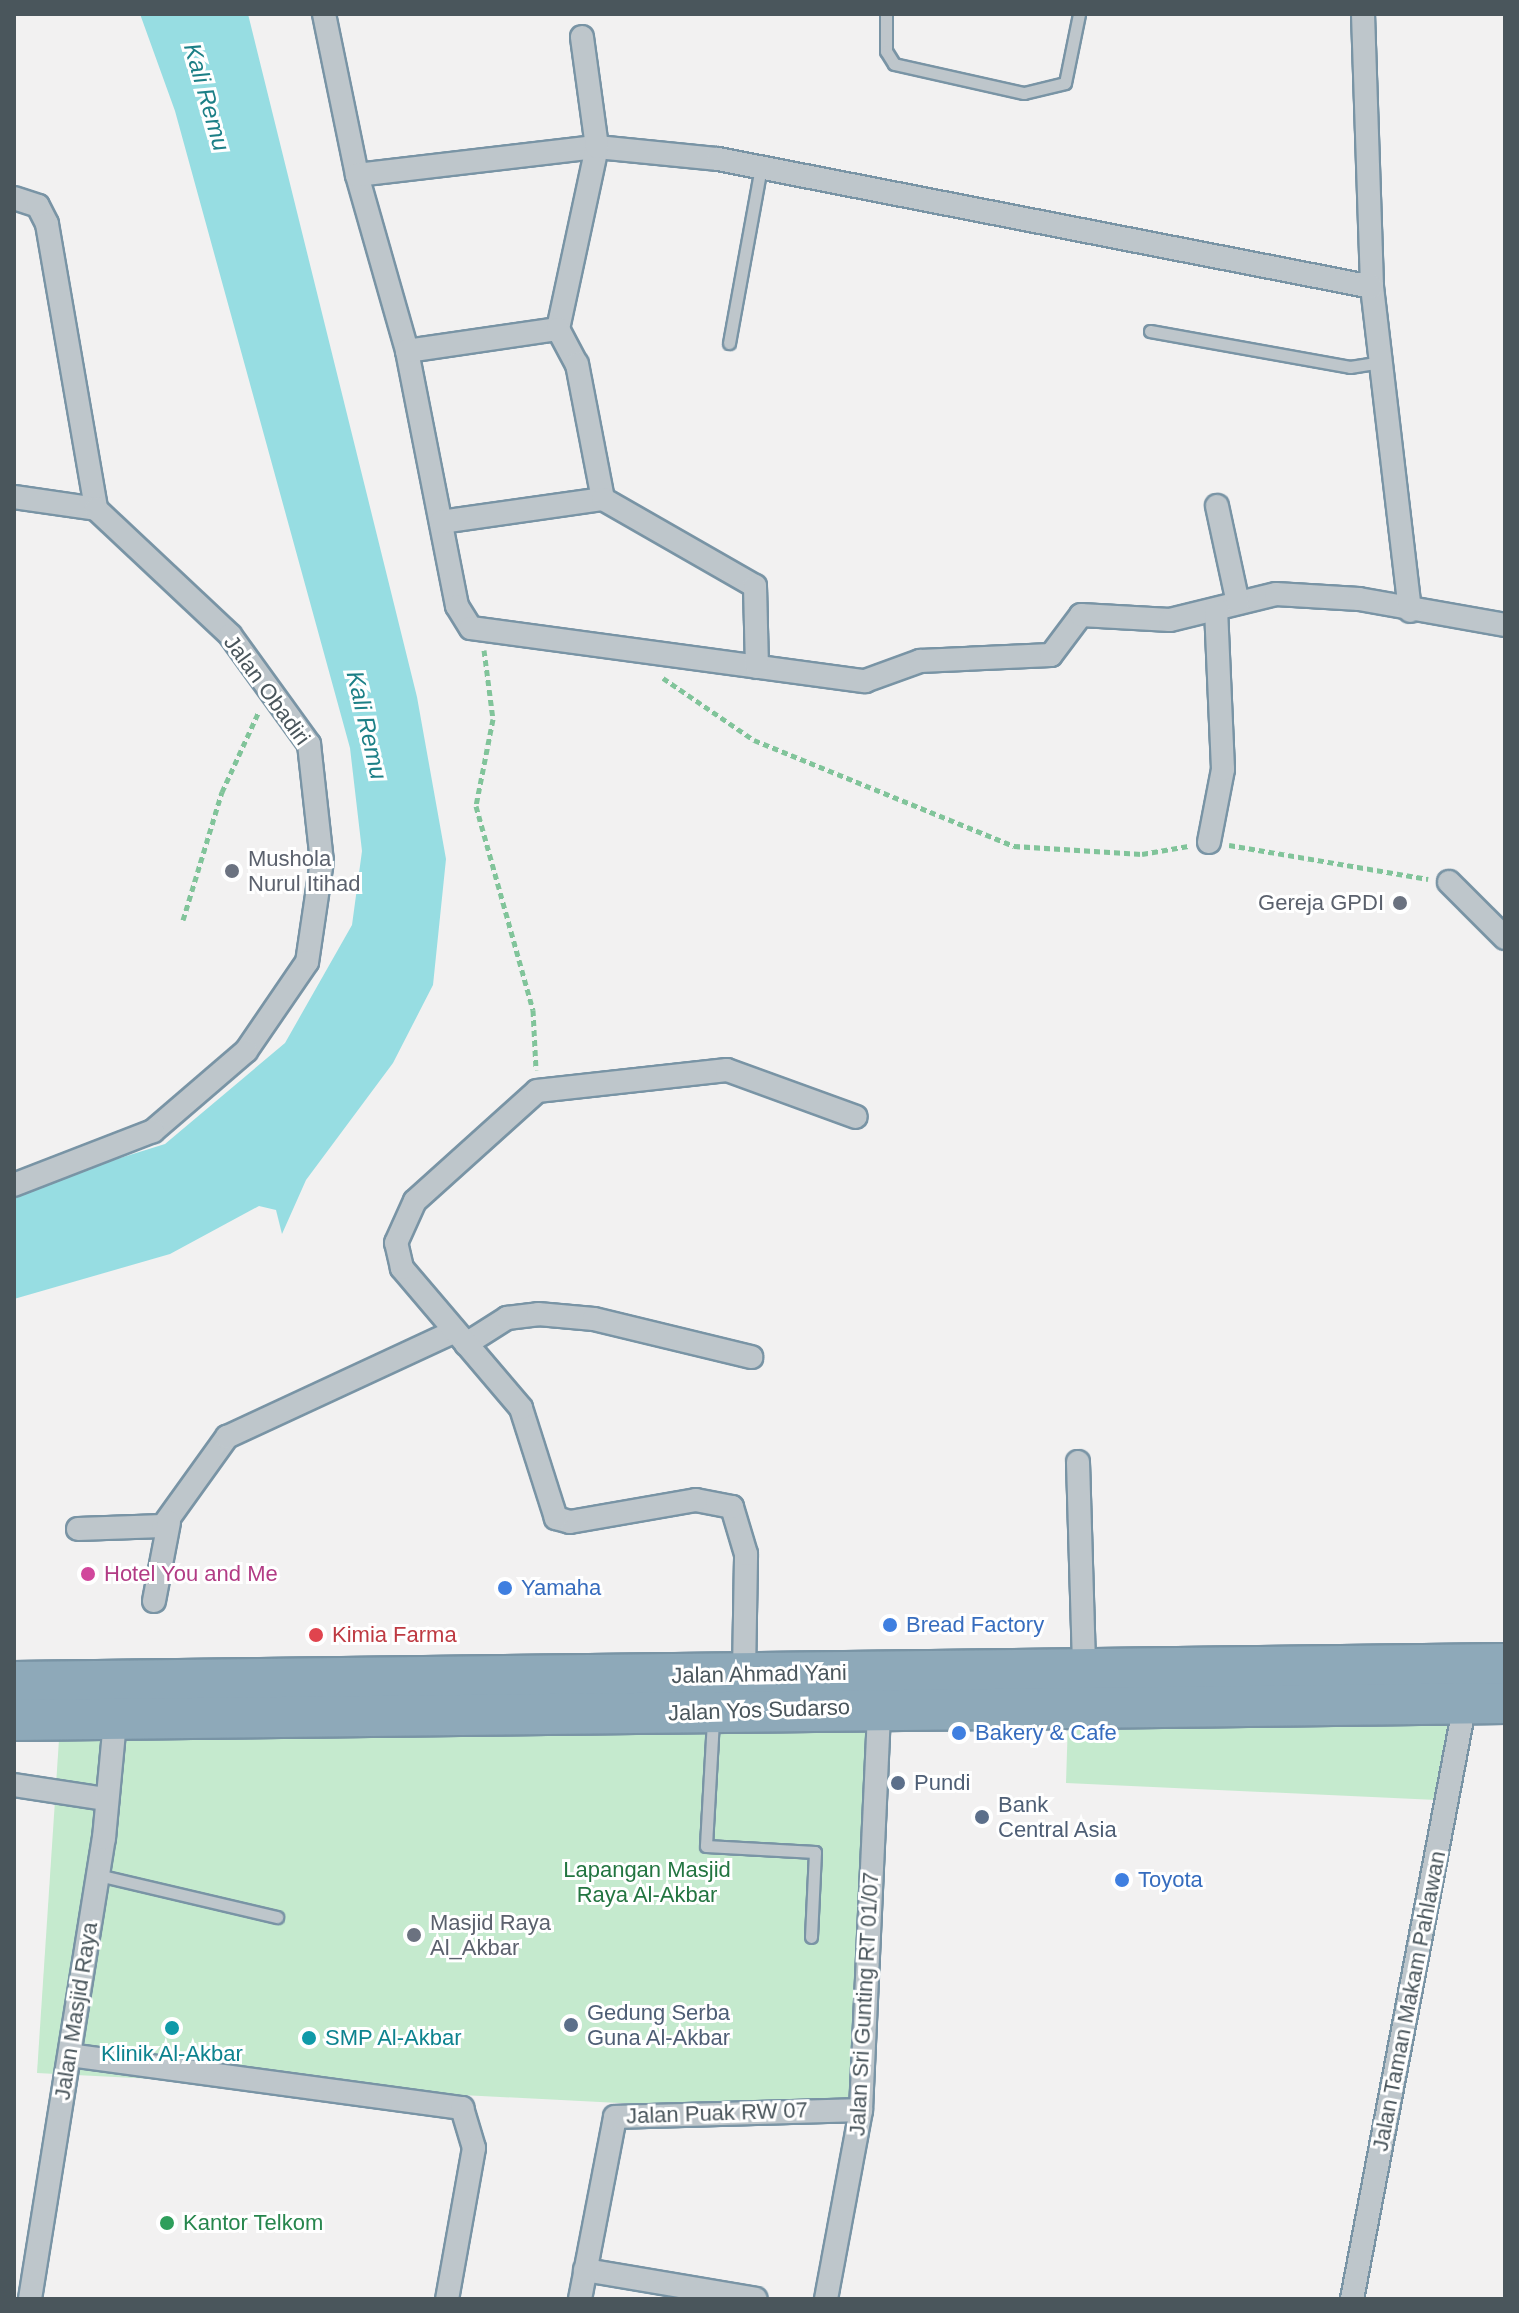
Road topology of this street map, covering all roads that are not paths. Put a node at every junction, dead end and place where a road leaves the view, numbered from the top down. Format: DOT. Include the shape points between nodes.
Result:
graph roads {
  1 [pos="324,14"];
  2 [pos="886,14"];
  3 [pos="1079,14"];
  4 [pos="1363,14"];
  5 [pos="582,37"];
  6 [pos="597,147"];
  7 [pos="761,167"];
  8 [pos="357,175"];
  9 [pos="14,198"];
  10 [pos="1372,287"];
  11 [pos="558,329"];
  12 [pos="1150,331"];
  13 [pos="729,343"];
  14 [pos="407,351"];
  15 [pos="1381,362"];
  16 [pos="14,497"];
  17 [pos="603,499"];
  18 [pos="1217,506"];
  19 [pos="96,509"];
  20 [pos="441,522"];
  21 [pos="1227,606"];
  22 [pos="1410,611"];
  23 [pos="1505,625"];
  24 [pos="757,667"];
  25 [pos="1209,842"];
  26 [pos="1449,882"];
  27 [pos="1505,938"];
  28 [pos="856,1117"];
  29 [pos="14,1185"];
  30 [pos="460,1338"];
  31 [pos="751,1357"];
  32 [pos="1078,1462"];
  33 [pos="169,1522"];
  34 [pos="78,1529"];
  35 [pos="154,1601"];
  36 [pos="1305,1663"];
  37 [pos="1505,1664"];
  38 [pos="1084,1668"];
  39 [pos="744,1673"];
  40 [pos="14,1682"];
  41 [pos="1465,1703"];
  42 [pos="1505,1703"];
  43 [pos="879,1706"];
  44 [pos="1303,1706"];
  45 [pos="713,1711"];
  46 [pos="14,1720"];
  47 [pos="115,1722"];
  48 [pos="14,1785"];
  49 [pos="105,1799"];
  50 [pos="98,1875"];
  51 [pos="277,1917"];
  52 [pos="811,1937"];
  53 [pos="70,2055"];
  54 [pos="861,2110"];
  55 [pos="585,2270"];
  56 [pos="30,2299"];
  57 [pos="447,2299"];
  58 [pos="580,2299"];
  59 [pos="756,2299"];
  60 [pos="826,2299"];
  61 [pos="1352,2299"];
  1 -- 8 [label="street"];
  2 -- 3 [label="lane" via="886,51 894,64 1024,93 1065,83"];
  4 -- 10 [label="street"];
  5 -- 6 [label="street"];
  6 -- 7 [label="street"];
  6 -- 8 [label="street"];
  6 -- 11 [label="street"];
  7 -- 10 [label="street"];
  7 -- 13 [label="lane"];
  8 -- 14 [label="street"];
  9 -- 19 [label="street" via="38,206 47,224"];
  10 -- 15 [label="street"];
  11 -- 14 [label="street"];
  11 -- 17 [label="street" via="577,364"];
  12 -- 15 [label="lane" via="1350,367"];
  14 -- 20 [label="street"];
  15 -- 22 [label="street"];
  16 -- 19 [label="street"];
  17 -- 20 [label="street"];
  17 -- 24 [label="street" via="755,586"];
  18 -- 21 [label="street"];
  19 -- 29 [label="street, Jalan Obadiri" via="230,635 309,744 317,776 322,861 307,962 246,1051 177,1113 120,1149"];
  20 -- 24 [label="street" via="457,606 482,633"];
  21 -- 22 [label="street" via="1300,592"];
  21 -- 24 [label="street" via="1156,622 1081,615 1051,655 920,661 877,680"];
  21 -- 25 [label="street" via="1223,769"];
  22 -- 23 [label="street"];
  26 -- 27 [label="street"];
  28 -- 30 [label="street" via="727,1070 537,1091 415,1201 396,1243 402,1268"];
  30 -- 31 [label="street" via="507,1318 538,1314 607,1322"];
  30 -- 33 [label="street" via="227,1437"];
  30 -- 39 [label="street" via="521,1408 559,1520 696,1500 732,1507 745,1533"];
  32 -- 38 [label="street"];
  33 -- 34 [label="street" via="146,1530"];
  33 -- 35 [label="street"];
  36 -- 37 [label="highway, Jalan Ahmad Yani"];
  36 -- 38 [label="highway, Jalan Ahmad Yani"];
  36 -- 44 [label="highway"];
  38 -- 39 [label="highway, Jalan Ahmad Yani"];
  39 -- 40 [label="highway, Jalan Ahmad Yani"];
  41 -- 42 [label="highway, Jalan Yos Sudarso"];
  41 -- 44 [label="highway, Jalan Yos Sudarso"];
  41 -- 61 [label="street, Jalan Taman Makam Pahlawan"];
  43 -- 44 [label="highway, Jalan Yos Sudarso"];
  43 -- 45 [label="highway, Jalan Yos Sudarso"];
  43 -- 54 [label="street, Jalan Sri Gunting RT 01/07"];
  45 -- 47 [label="highway, Jalan Yos Sudarso"];
  45 -- 52 [label="lane" via="706,1846 815,1852"];
  46 -- 47 [label="highway, Jalan Yos Sudarso"];
  47 -- 49 [label="street, Jalan Masjid Raya"];
  48 -- 49 [label="street"];
  49 -- 50 [label="street, Jalan Masjid Raya"];
  50 -- 51 [label="lane"];
  50 -- 53 [label="street, Jalan Masjid Raya"];
  53 -- 56 [label="street, Jalan Masjid Raya"];
  53 -- 57 [label="street" via="462,2108 474,2148"];
  54 -- 55 [label="street, Jalan Puak RW 07" via="620,2113 609,2134"];
  54 -- 60 [label="street, Jalan Sri Gunting RT 01/07"];
  55 -- 58 [label="street, Jalan Puak RW 07"];
  55 -- 59 [label="street"];
}
